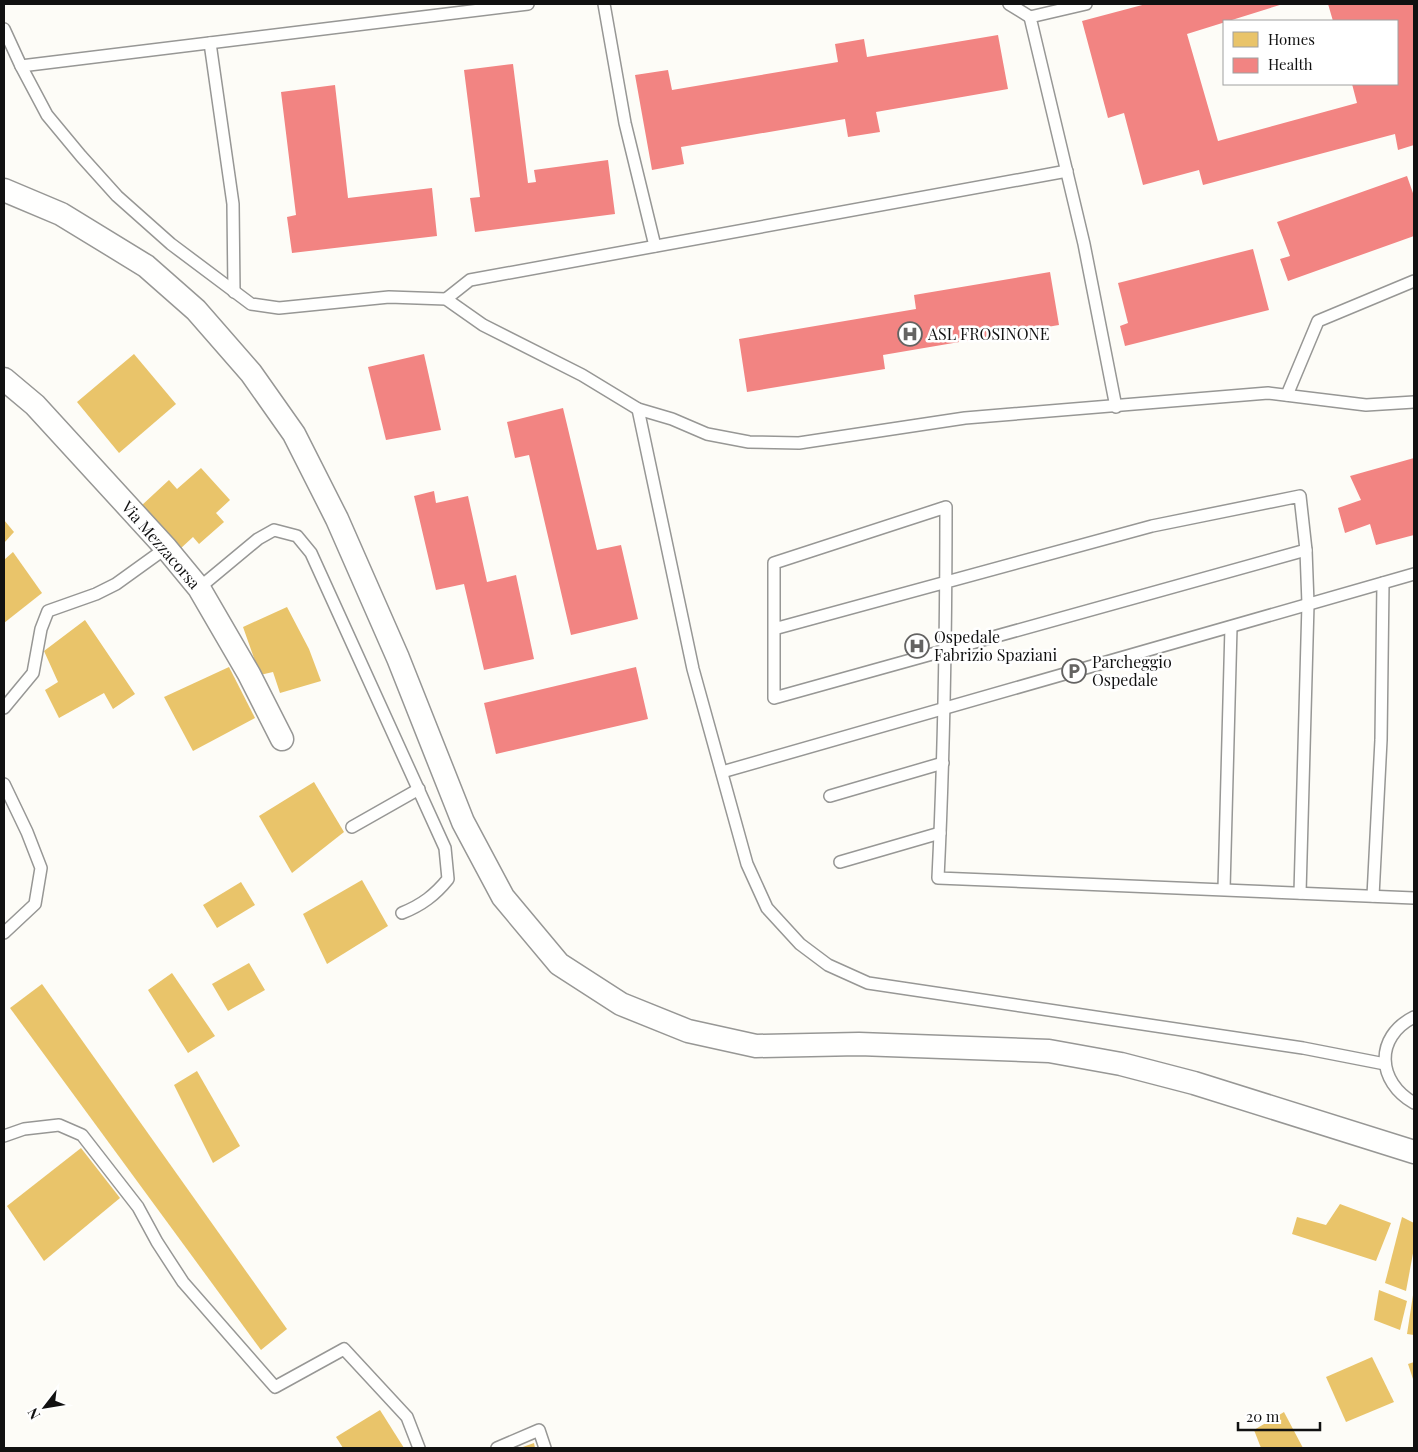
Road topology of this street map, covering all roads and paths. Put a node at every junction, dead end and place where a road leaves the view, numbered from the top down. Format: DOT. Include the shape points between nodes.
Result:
graph roads {
  1 [pos="528,4"];
  2 [pos="604,4"];
  3 [pos="1009,4"];
  4 [pos="1086,4"];
  5 [pos="1030,17"];
  6 [pos="4,29"];
  7 [pos="210,43"];
  8 [pos="21,66"];
  9 [pos="1067,171"];
  10 [pos="4,190"];
  11 [pos="655,246"];
  12 [pos="1414,281"];
  13 [pos="234,292"];
  14 [pos="446,300"];
  15 [pos="4,379"];
  16 [pos="1287,395"];
  17 [pos="1414,402"];
  18 [pos="1116,407"];
  19 [pos="638,409"];
  20 [pos="166,548"];
  21 [pos="1306,550"];
  22 [pos="1414,574"];
  23 [pos="946,580"];
  24 [pos="1383,583"];
  25 [pos="200,588"];
  26 [pos="1308,604"];
  27 [pos="1231,626"];
  28 [pos="774,628"];
  29 [pos="945,649"];
  30 [pos="4,708"];
  31 [pos="945,709"];
  32 [pos="282,739"];
  33 [pos="943,763"];
  34 [pos="722,772"];
  35 [pos="4,784"];
  36 [pos="419,789"];
  37 [pos="830,796"];
  38 [pos="352,827"];
  39 [pos="940,833"];
  40 [pos="840,862"];
  41 [pos="1224,889"];
  42 [pos="1300,893"];
  43 [pos="1373,896"];
  44 [pos="1414,898"];
  45 [pos="402,913"];
  46 [pos="4,933"];
  47 [pos="1414,1017"];
  48 [pos="1385,1064"];
  49 [pos="1414,1103"];
  50 [pos="4,1136"];
  51 [pos="1414,1152"];
  52 [pos="419,1448"];
  53 [pos="497,1448"];
  54 [pos="544,1448"];
  1 -- 7 [label="lane"];
  2 -- 11 [label="lane" via="625,123"];
  3 -- 5 [label="lane"];
  4 -- 5 [label="lane"];
  5 -- 9 [label="lane"];
  6 -- 8 [label="lane"];
  7 -- 8 [label="lane"];
  7 -- 13 [label="lane" via="233,204"];
  8 -- 13 [label="lane" via="48,115 117,196 171,244"];
  9 -- 11 [label="lane"];
  9 -- 18 [label="lane"];
  10 -- 51 [label="street" via="61,214 146,266 196,310 251,373 294,434 337,519 398,658 463,822 504,897 559,964 621,1004 698,1033 756,1046 859,1044 1049,1052 1121,1064 1194,1083"];
  11 -- 14 [label="lane" via="470,280"];
  12 -- 16 [label="lane" via="1318,321"];
  13 -- 14 [label="lane" via="250,304 279,308 389,297"];
  14 -- 19 [label="lane" via="483,325 582,375"];
  15 -- 20 [label="street, Via Mezzacorsa" via="35,405"];
  16 -- 17 [label="lane" via="1366,405"];
  16 -- 18 [label="lane" via="1268,393"];
  18 -- 19 [label="lane" via="965,418 798,443 749,442 707,434"];
  19 -- 34 [label="lane" via="693,668"];
  20 -- 25 [label="street, Via Mezzacorsa"];
  20 -- 30 [label="lane" via="116,584 48,611 41,629 33,673"];
  21 -- 23 [label="lane" via="1300,496 1152,526"];
  21 -- 26 [label="lane"];
  21 -- 29 [label="lane"];
  22 -- 24 [label="lane"];
  23 -- 28 [label="lane"];
  23 -- 28 [label="lane" via="946,507 774,563"];
  23 -- 29 [label="lane"];
  24 -- 26 [label="lane"];
  24 -- 43 [label="lane" via="1381,740"];
  25 -- 32 [label="street, Via Mezzacorsa"];
  25 -- 36 [label="lane" via="258,539 274,530 297,536 311,553"];
  26 -- 27 [label="lane"];
  26 -- 42 [label="lane"];
  27 -- 31 [label="lane"];
  27 -- 41 [label="lane"];
  28 -- 29 [label="lane" via="774,698"];
  29 -- 31 [label="lane"];
  31 -- 33 [label="lane"];
  31 -- 34 [label="lane"];
  33 -- 37 [label="lane"];
  33 -- 39 [label="lane"];
  34 -- 48 [label="lane" via="747,864 767,908 800,944 828,966 868,983 1303,1048"];
  35 -- 46 [label="lane" via="41,868 35,904"];
  36 -- 38 [label="lane"];
  36 -- 45 [label="lane" via="445,848 448,879 419,906"];
  39 -- 40 [label="lane"];
  39 -- 41 [label="lane" via="938,878"];
  41 -- 42 [label="lane"];
  42 -- 43 [label="lane"];
  43 -- 44 [label="lane"];
  47 -- 48 [label="lane" via="1392,1036 1386,1049"];
  48 -- 49 [label="lane" via="1390,1080 1400,1094"];
  50 -- 52 [label="lane" via="24,1129 59,1125 82,1135 138,1208 183,1282 275,1387 344,1350 407,1417"];
  53 -- 54 [label="lane" via="539,1430"];
}
